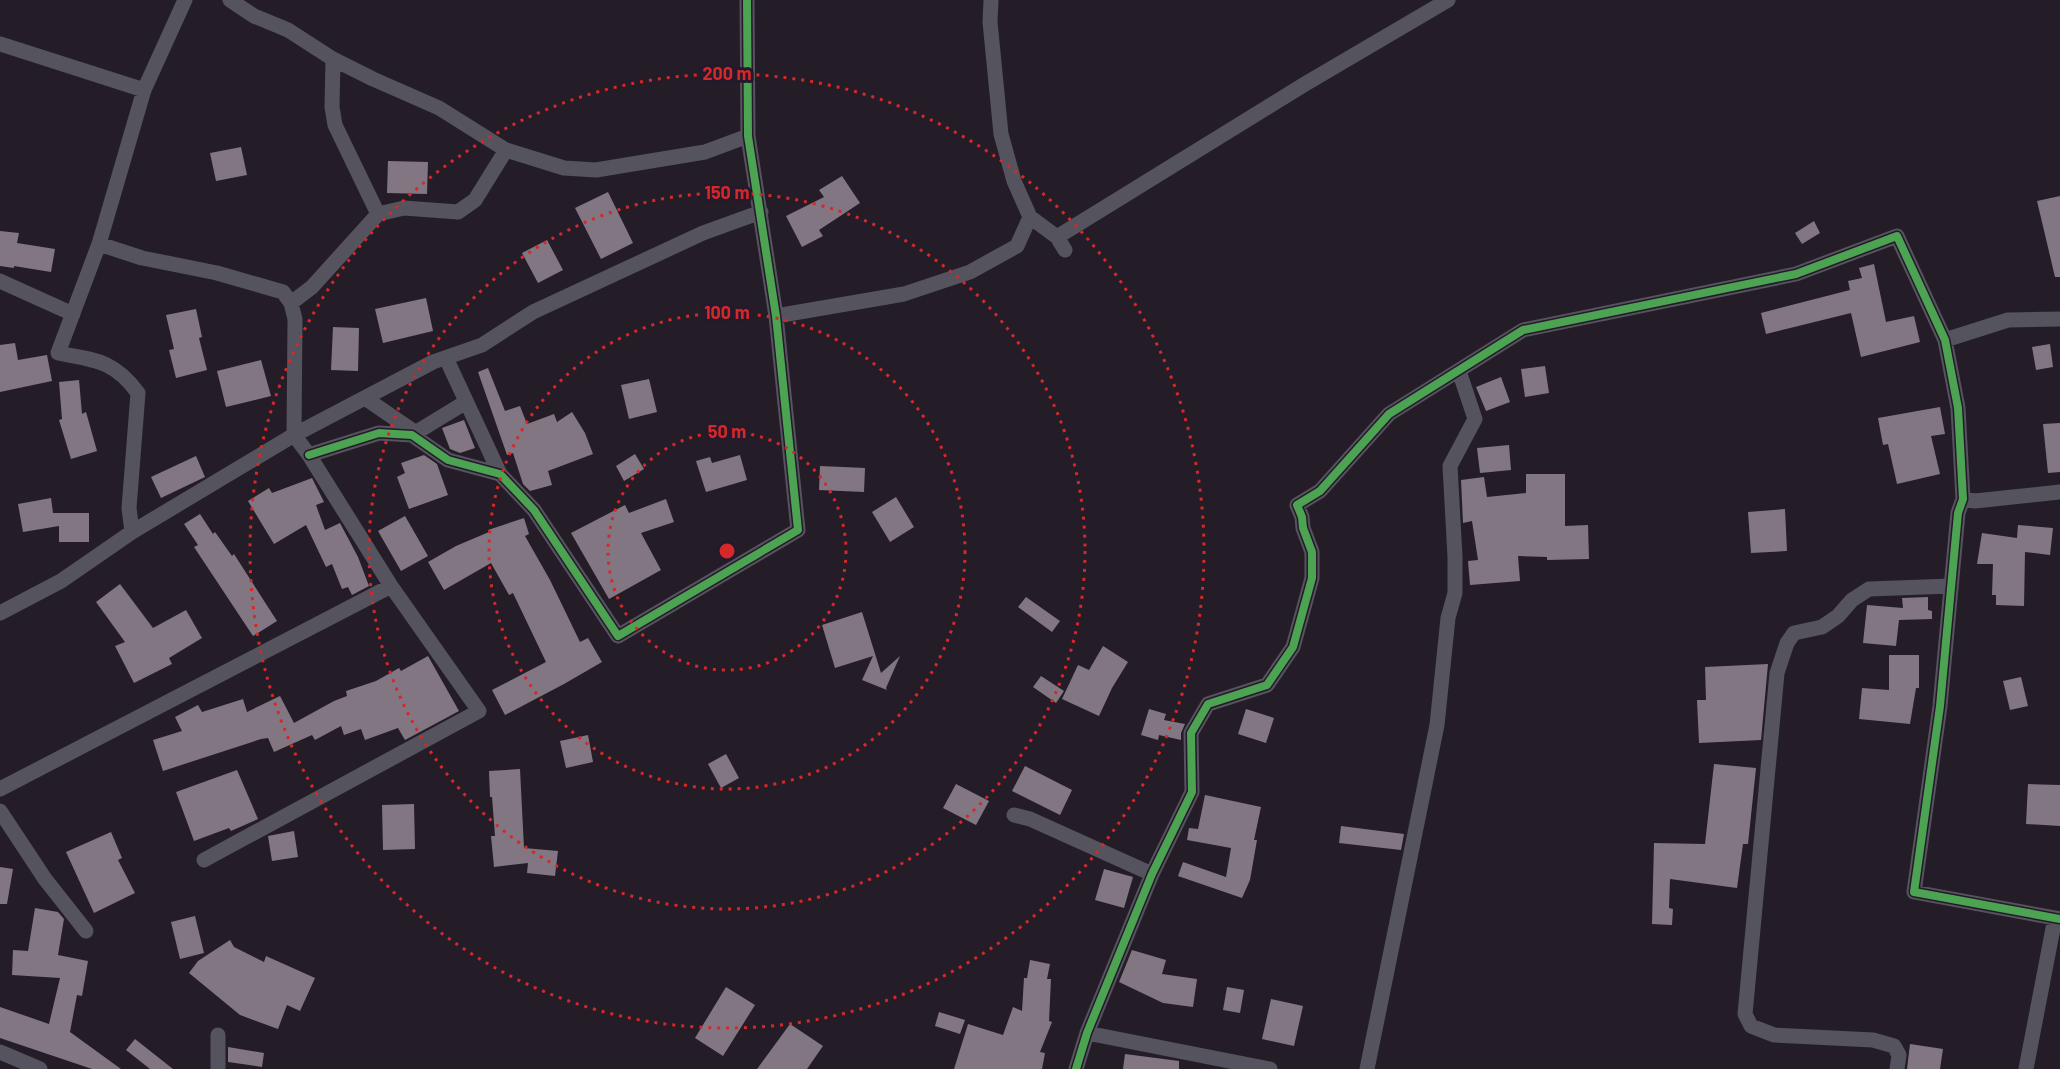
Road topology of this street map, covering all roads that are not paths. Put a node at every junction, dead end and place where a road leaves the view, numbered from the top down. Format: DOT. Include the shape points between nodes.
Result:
graph roads {
  1 [pos="185,0"];
  2 [pos="747,0"];
  3 [pos="991,0"];
  4 [pos="1448,0"];
  5 [pos="236,1"];
  6 [pos="0,44"];
  7 [pos="333,59"];
  8 [pos="144,90"];
  9 [pos="748,136"];
  10 [pos="506,150"];
  11 [pos="761,212"];
  12 [pos="378,214"];
  13 [pos="1030,217"];
  14 [pos="99,244"];
  15 [pos="0,281"];
  16 [pos="291,303"];
  17 [pos="73,314"];
  18 [pos="776,316"];
  19 [pos="2060,319"];
  20 [pos="1945,340"];
  21 [pos="446,358"];
  22 [pos="1459,370"];
  23 [pos="365,398"];
  24 [pos="466,402"];
  25 [pos="414,434"];
  26 [pos="294,435"];
  27 [pos="309,455"];
  28 [pos="500,474"];
  29 [pos="2060,492"];
  30 [pos="1963,499"];
  31 [pos="132,532"];
  32 [pos="392,586"];
  33 [pos="1951,586"];
  34 [pos="0,613"];
  35 [pos="0,789"];
  36 [pos="0,811"];
  37 [pos="1014,815"];
  38 [pos="204,860"];
  39 [pos="1152,874"];
  40 [pos="2058,918"];
  41 [pos="86,930"];
  42 [pos="1087,1033"];
  43 [pos="218,1035"];
  44 [pos="0,1052"];
  45 [pos="40,1069"];
  46 [pos="218,1069"];
  47 [pos="1076,1069"];
  48 [pos="1270,1069"];
  49 [pos="1367,1069"];
  50 [pos="1897,1069"];
  51 [pos="2026,1069"];
  1 -- 8 [label="street"];
  2 -- 9 [label="street"];
  3 -- 13 [label="street" via="1001,134 1014,181"];
  4 -- 13 [label="street" via="1295,90 1061,244"];
  5 -- 7 [label="street" via="254,16 288,30"];
  6 -- 8 [label="street"];
  7 -- 10 [label="street" via="439,108"];
  7 -- 12 [label="street" via="335,125"];
  8 -- 14 [label="street"];
  9 -- 10 [label="street" via="705,152 596,170 564,168"];
  9 -- 11 [label="street"];
  10 -- 12 [label="street" via="475,201 458,212 404,208"];
  11 -- 18 [label="street"];
  11 -- 21 [label="street" via="703,233 532,312 482,345"];
  12 -- 16 [label="street" via="312,287"];
  13 -- 18 [label="street" via="1017,246 970,272 904,294"];
  14 -- 16 [label="street" via="142,258 254,283 283,292"];
  14 -- 17 [label="street"];
  15 -- 17 [label="street"];
  16 -- 26 [label="street" via="295,319"];
  17 -- 31 [label="street" via="58,353 105,362 127,378 138,393 129,508"];
  18 -- 28 [label="street" via="798,530 618,636 534,510"];
  19 -- 20 [label="street" via="2008,320"];
  20 -- 22 [label="street" via="1897,236 1796,274 1523,330"];
  20 -- 30 [label="street" via="1958,408"];
  21 -- 23 [label="street"];
  21 -- 24 [label="street"];
  22 -- 39 [label="street" via="1389,414 1320,491 1297,505 1312,552 1312,579 1293,647 1267,685 1208,704 1191,733 1192,792"];
  22 -- 49 [label="street" via="1475,419 1450,466 1455,593 1448,618 1437,725"];
  23 -- 25 [label="street"];
  23 -- 26 [label="street"];
  24 -- 25 [label="street"];
  24 -- 28 [label="street"];
  25 -- 27 [label="street" via="379,433"];
  25 -- 28 [label="street" via="448,460"];
  26 -- 27 [label="street"];
  26 -- 31 [label="street"];
  27 -- 32 [label="street"];
  29 -- 30 [label="street"];
  30 -- 33 [label="street" via="1958,513"];
  31 -- 34 [label="street" via="61,581"];
  32 -- 35 [label="street"];
  32 -- 38 [label="street" via="479,711"];
  33 -- 40 [label="street" via="1940,706 1914,891"];
  33 -- 50 [label="street" via="1869,589 1822,627 1794,633 1777,673 1745,1014 1751,1026 1774,1035 1873,1040 1894,1046 1899,1055"];
  36 -- 41 [label="street" via="45,879"];
  37 -- 39 [label="street"];
  39 -- 42 [label="street"];
  40 -- 51 [label="street"];
  42 -- 47 [label="street"];
  42 -- 48 [label="street"];
  43 -- 46 [label="street"];
  44 -- 45 [label="street"];
}
